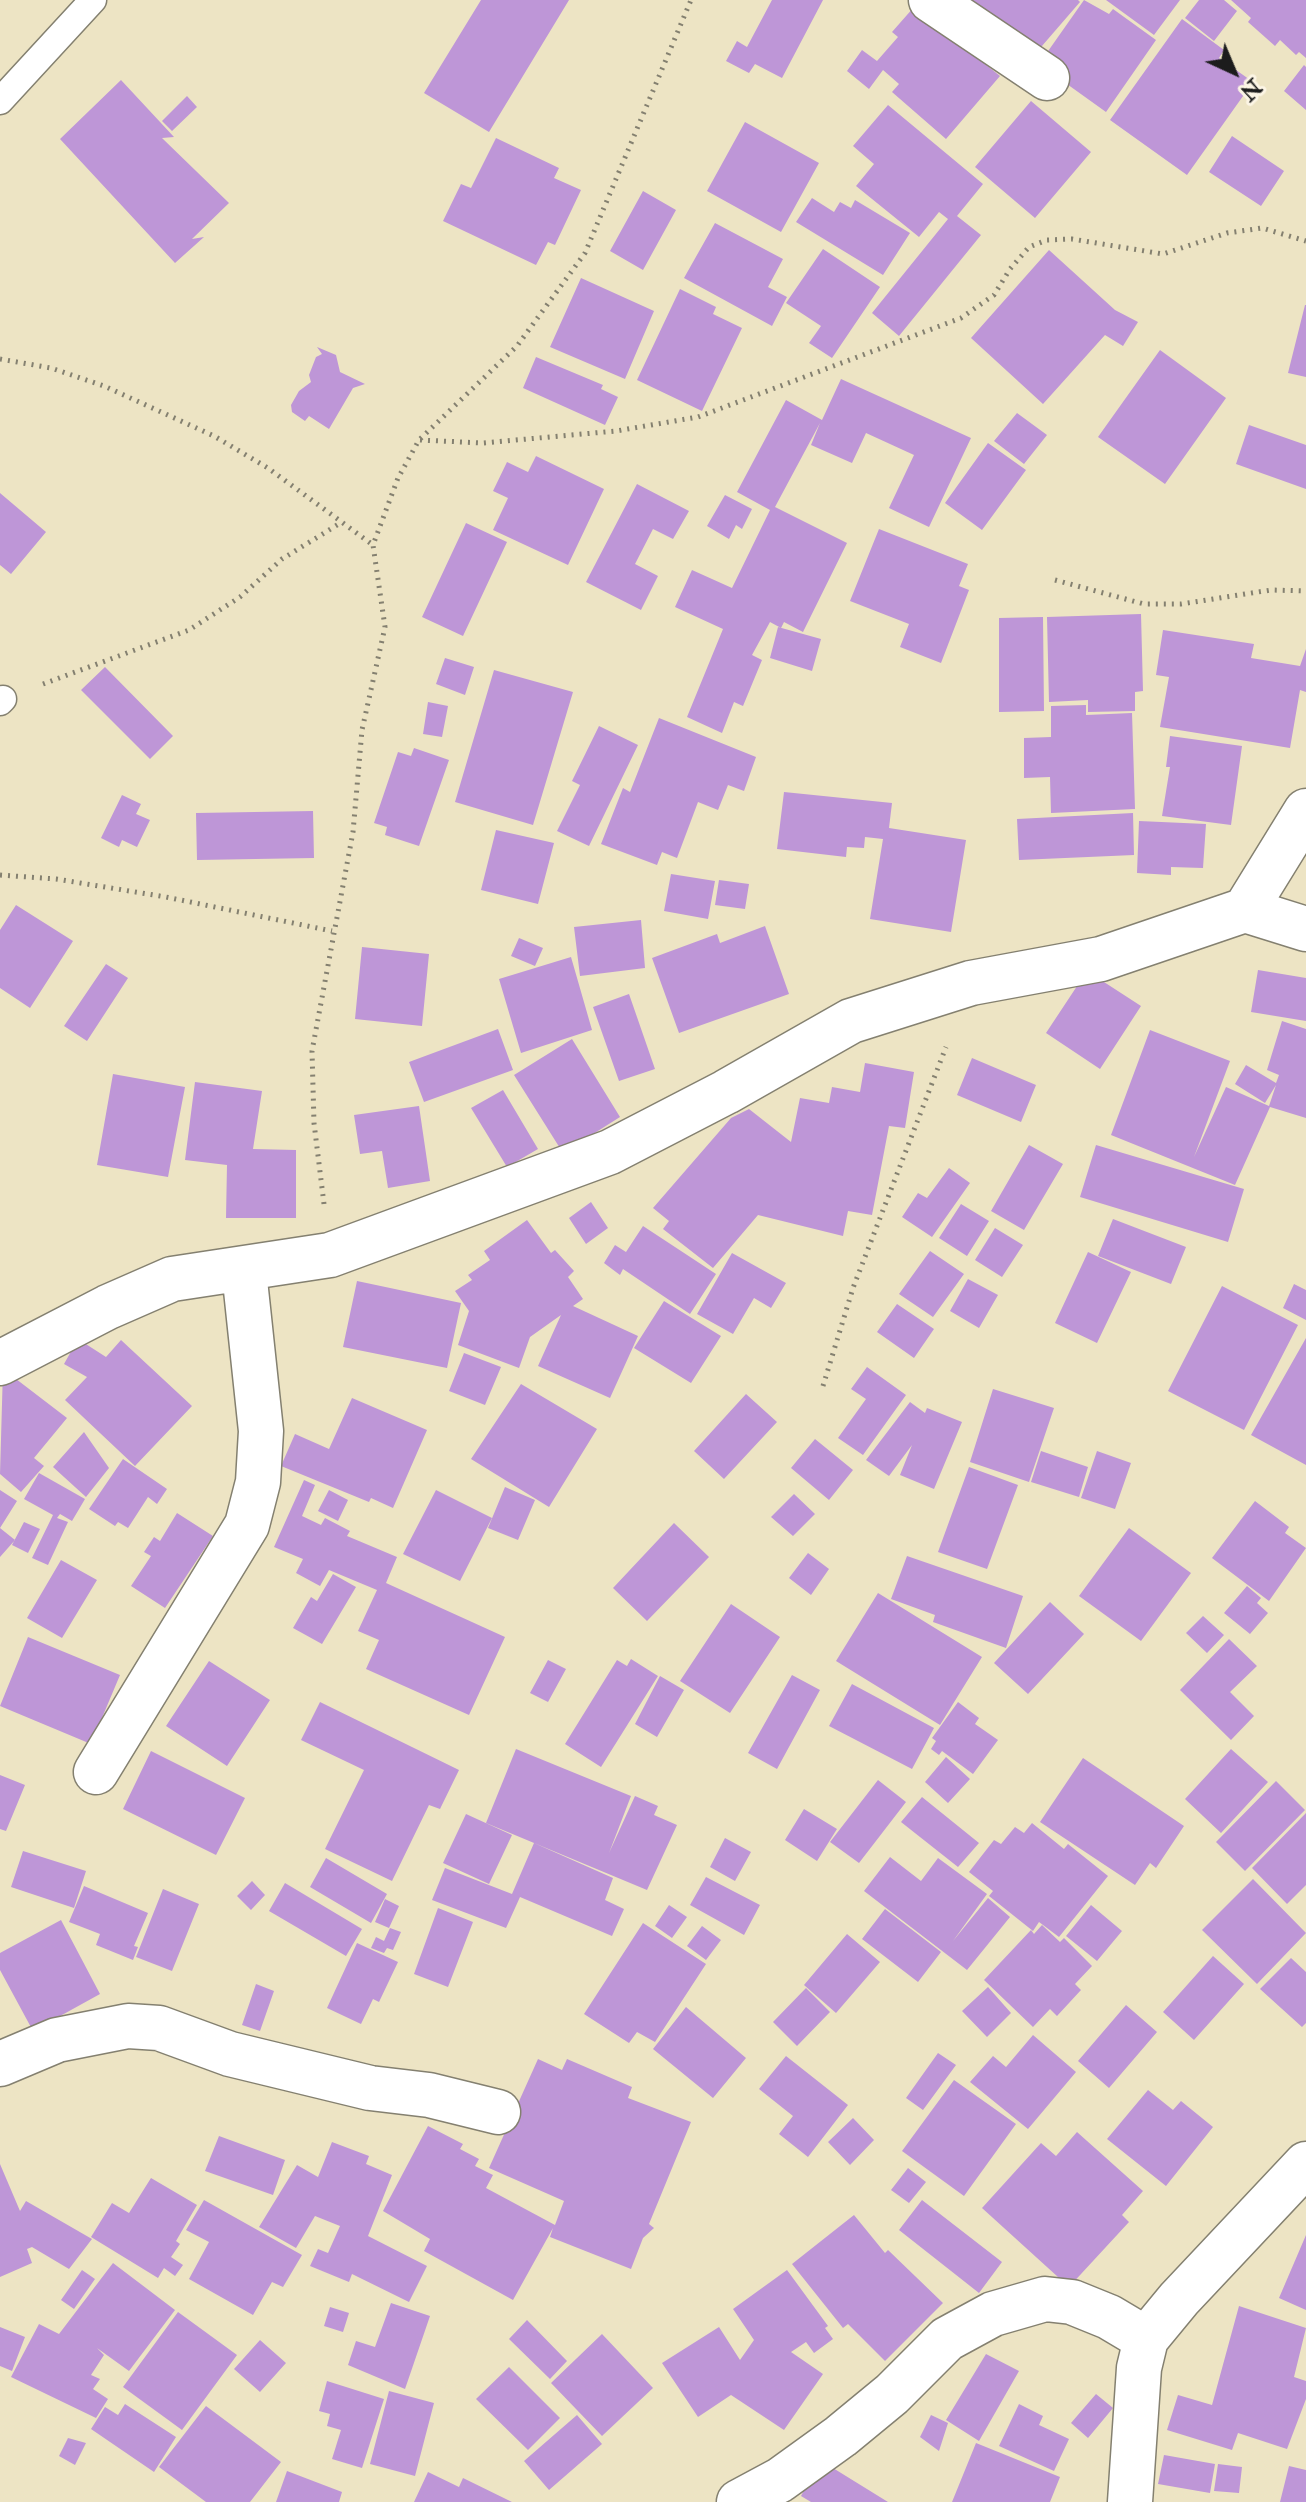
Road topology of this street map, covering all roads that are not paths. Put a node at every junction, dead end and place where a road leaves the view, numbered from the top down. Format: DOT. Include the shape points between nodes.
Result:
graph roads {
  1 [pos="93,0"];
  2 [pos="931,0"];
  3 [pos="1047,78"];
  4 [pos="0,101"];
  5 [pos="1306,811"];
  6 [pos="1245,910"];
  7 [pos="1306,929"];
  8 [pos="244,1271"];
  9 [pos="0,1363"];
  10 [pos="96,1772"];
  11 [pos="0,2064"];
  12 [pos="498,2112"];
  13 [pos="1306,2164"];
  14 [pos="1146,2339"];
  15 [pos="739,2502"];
  16 [pos="1130,2502"];
  1 -- 4 [label="lane"];
  2 -- 3 [label="street"];
  5 -- 6 [label="street"];
  6 -- 7 [label="street"];
  6 -- 8 [label="street" via="1101,959 971,983 851,1021 610,1152 330,1255"];
  8 -- 9 [label="street" via="172,1279"];
  8 -- 10 [label="street" via="261,1431 258,1482 247,1525"];
  11 -- 12 [label="street" via="57,2040 128,2026 159,2028 230,2054"];
  13 -- 14 [label="street"];
  14 -- 15 [label="street" via="1072,2302 1045,2299 993,2314 947,2339 841,2436"];
  14 -- 16 [label="street" via="1139,2368"];
}
